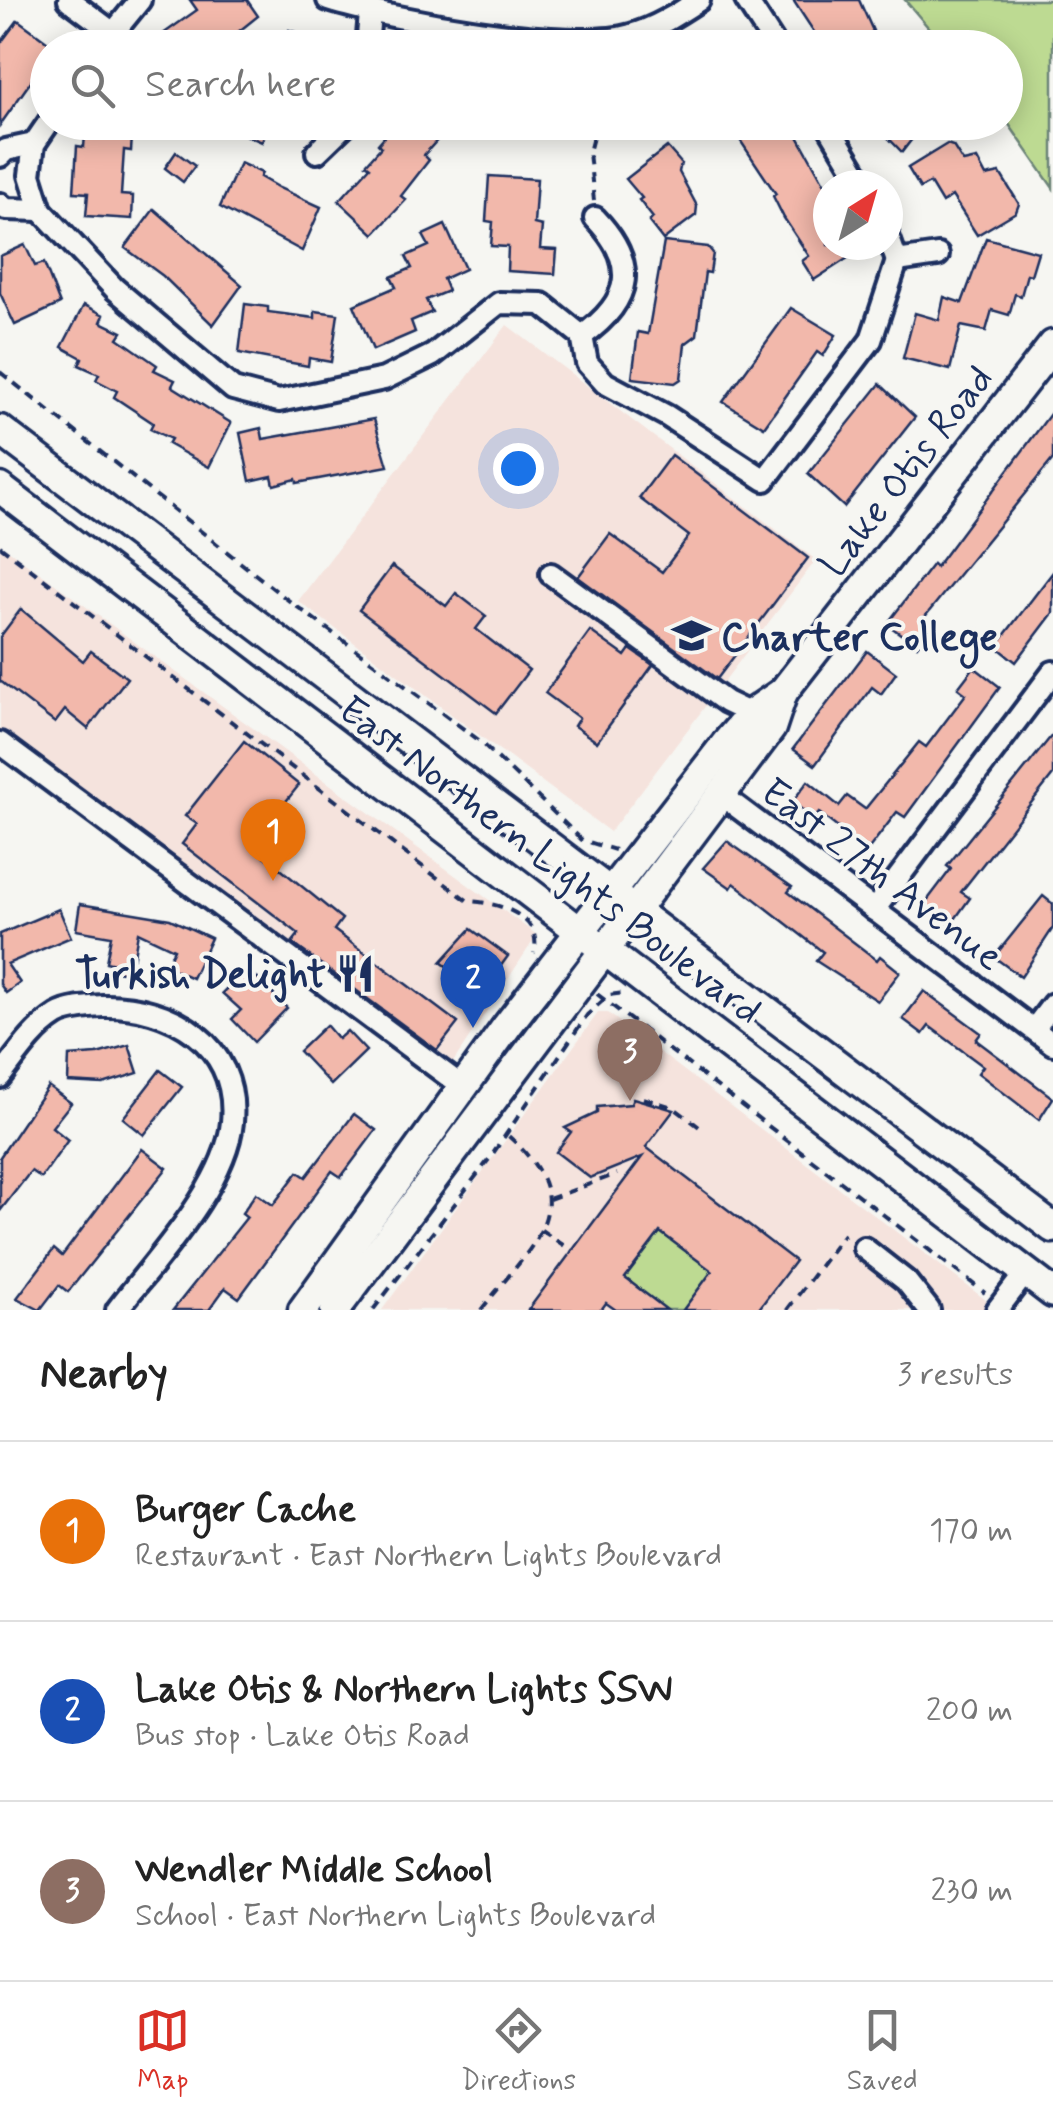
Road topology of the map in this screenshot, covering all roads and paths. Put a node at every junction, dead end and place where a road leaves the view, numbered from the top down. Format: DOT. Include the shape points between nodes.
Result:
graph roads {
  1 [pos="69,0"];
  2 [pos="140,0"];
  3 [pos="328,0"];
  4 [pos="699,0"];
  5 [pos="746,0"];
  6 [pos="370,13"];
  7 [pos="97,30"];
  8 [pos="114,30"];
  9 [pos="369,30"];
  10 [pos="489,30"];
  11 [pos="640,30"];
  12 [pos="766,30"];
  13 [pos="37,140"];
  14 [pos="329,140"];
  15 [pos="592,140"];
  16 [pos="837,140"];
  17 [pos="34,144"];
  18 [pos="317,152"];
  19 [pos="0,156"];
  20 [pos="855,170"];
  21 [pos="0,204"];
  22 [pos="41,210"];
  23 [pos="595,218"];
  24 [pos="938,255"];
  25 [pos="898,261"];
  26 [pos="582,336"];
  27 [pos="1053,344"];
  28 [pos="0,372"];
  29 [pos="0,430"];
  30 [pos="0,488"];
  31 [pos="0,546"];
  32 [pos="551,574"];
  33 [pos="1053,672"];
  34 [pos="783,692"];
  35 [pos="751,714"];
  36 [pos="0,743"];
  37 [pos="720,794"];
  38 [pos="616,850"];
  39 [pos="623,898"];
  40 [pos="874,910"];
  41 [pos="579,932"];
  42 [pos="602,950"];
  43 [pos="534,954"];
  44 [pos="625,994"];
  45 [pos="604,1000"];
  46 [pos="1053,1004"];
  47 [pos="1034,1029"];
  48 [pos="1053,1044"];
  49 [pos="0,1077"];
  50 [pos="463,1087"];
  51 [pos="643,1098"];
  52 [pos="702,1129"];
  53 [pos="506,1134"];
  54 [pos="618,1174"];
  55 [pos="549,1200"];
  56 [pos="1053,1228"];
  57 [pos="541,1230"];
  58 [pos="844,1234"];
  59 [pos="864,1248"];
  60 [pos="572,1251"];
  61 [pos="1026,1272"];
  62 [pos="1053,1293"];
  63 [pos="999,1307"];
  64 [pos="117,1310"];
  65 [pos="303,1310"];
  66 [pos="335,1310"];
  67 [pos="374,1310"];
  68 [pos="481,1310"];
  69 [pos="787,1310"];
  70 [pos="930,1310"];
  1 -- 7 [label="street"];
  2 -- 8 [label="street"];
  3 -- 6 [label="street"];
  4 -- 11 [label="street"];
  5 -- 12 [label="street"];
  6 -- 9 [label="street"];
  6 -- 10 [label="street"];
  13 -- 17 [label="street"];
  14 -- 18 [label="street"];
  15 -- 23 [label="path"];
  16 -- 20 [label="street"];
  17 -- 19 [label="street"];
  17 -- 22 [label="street" via="30,176"];
  21 -- 22 [label="street"];
  22 -- 26 [label="street" via="115,289 206,369 233,389 279,401 384,379 433,356 498,303 542,304"];
  23 -- 26 [label="street" via="623,258 624,283 619,303"];
  24 -- 25 [label="street"];
  25 -- 26 [label="street" via="871,340 765,480 606,382 587,363"];
  27 -- 34 [label="main road, Lake Otis Road"];
  28 -- 38 [label="path" via="284,597 480,741 582,840"];
  29 -- 39 [label="main road, East Northern Lights Boulevard"];
  30 -- 41 [label="main road, East Northern Lights Boulevard"];
  31 -- 43 [label="path" via="468,900 499,902 528,924 537,942"];
  32 -- 35 [label="street"];
  33 -- 40 [label="street"];
  34 -- 35 [label="main road, Lake Otis Road"];
  34 -- 37 [label="main road, Lake Otis Road" via="771,728"];
  35 -- 39 [label="main road, Lake Otis Road"];
  36 -- 50 [label="street"];
  37 -- 39 [label="main road, Lake Otis Road"];
  37 -- 40 [label="street, East 27th Avenue"];
  39 -- 41 [label="main road, Lake Otis Road"];
  39 -- 42 [label="main road, Lake Otis Road"];
  39 -- 56 [label="main road, East Northern Lights Boulevard"];
  40 -- 47 [label="street, East 27th Avenue"];
  41 -- 42 [label="main road, East Northern Lights Boulevard"];
  41 -- 50 [label="main road, Lake Otis Road"];
  42 -- 61 [label="main road, East Northern Lights Boulevard"];
  42 -- 66 [label="main road, Lake Otis Road"];
  44 -- 45 [label="path"];
  45 -- 53 [label="path"];
  45 -- 63 [label="path"];
  46 -- 47 [label="street"];
  47 -- 48 [label="street, East 27th Avenue"];
  49 -- 64 [label="street" via="59,1014 128,1005 159,1010 216,1055 232,1120 225,1153 200,1199"];
  50 -- 65 [label="main road, Lake Otis Road"];
  51 -- 52 [label="path" via="673,1107"];
  53 -- 55 [label="path" via="541,1169"];
  53 -- 67 [label="path"];
  54 -- 55 [label="path"];
  55 -- 57 [label="path"];
  57 -- 60 [label="path"];
  57 -- 68 [label="path"];
  58 -- 69 [label="path"];
  59 -- 70 [label="street" via="906,1280"];
  61 -- 62 [label="main road, East Northern Lights Boulevard"];
  61 -- 63 [label="street"];
}
